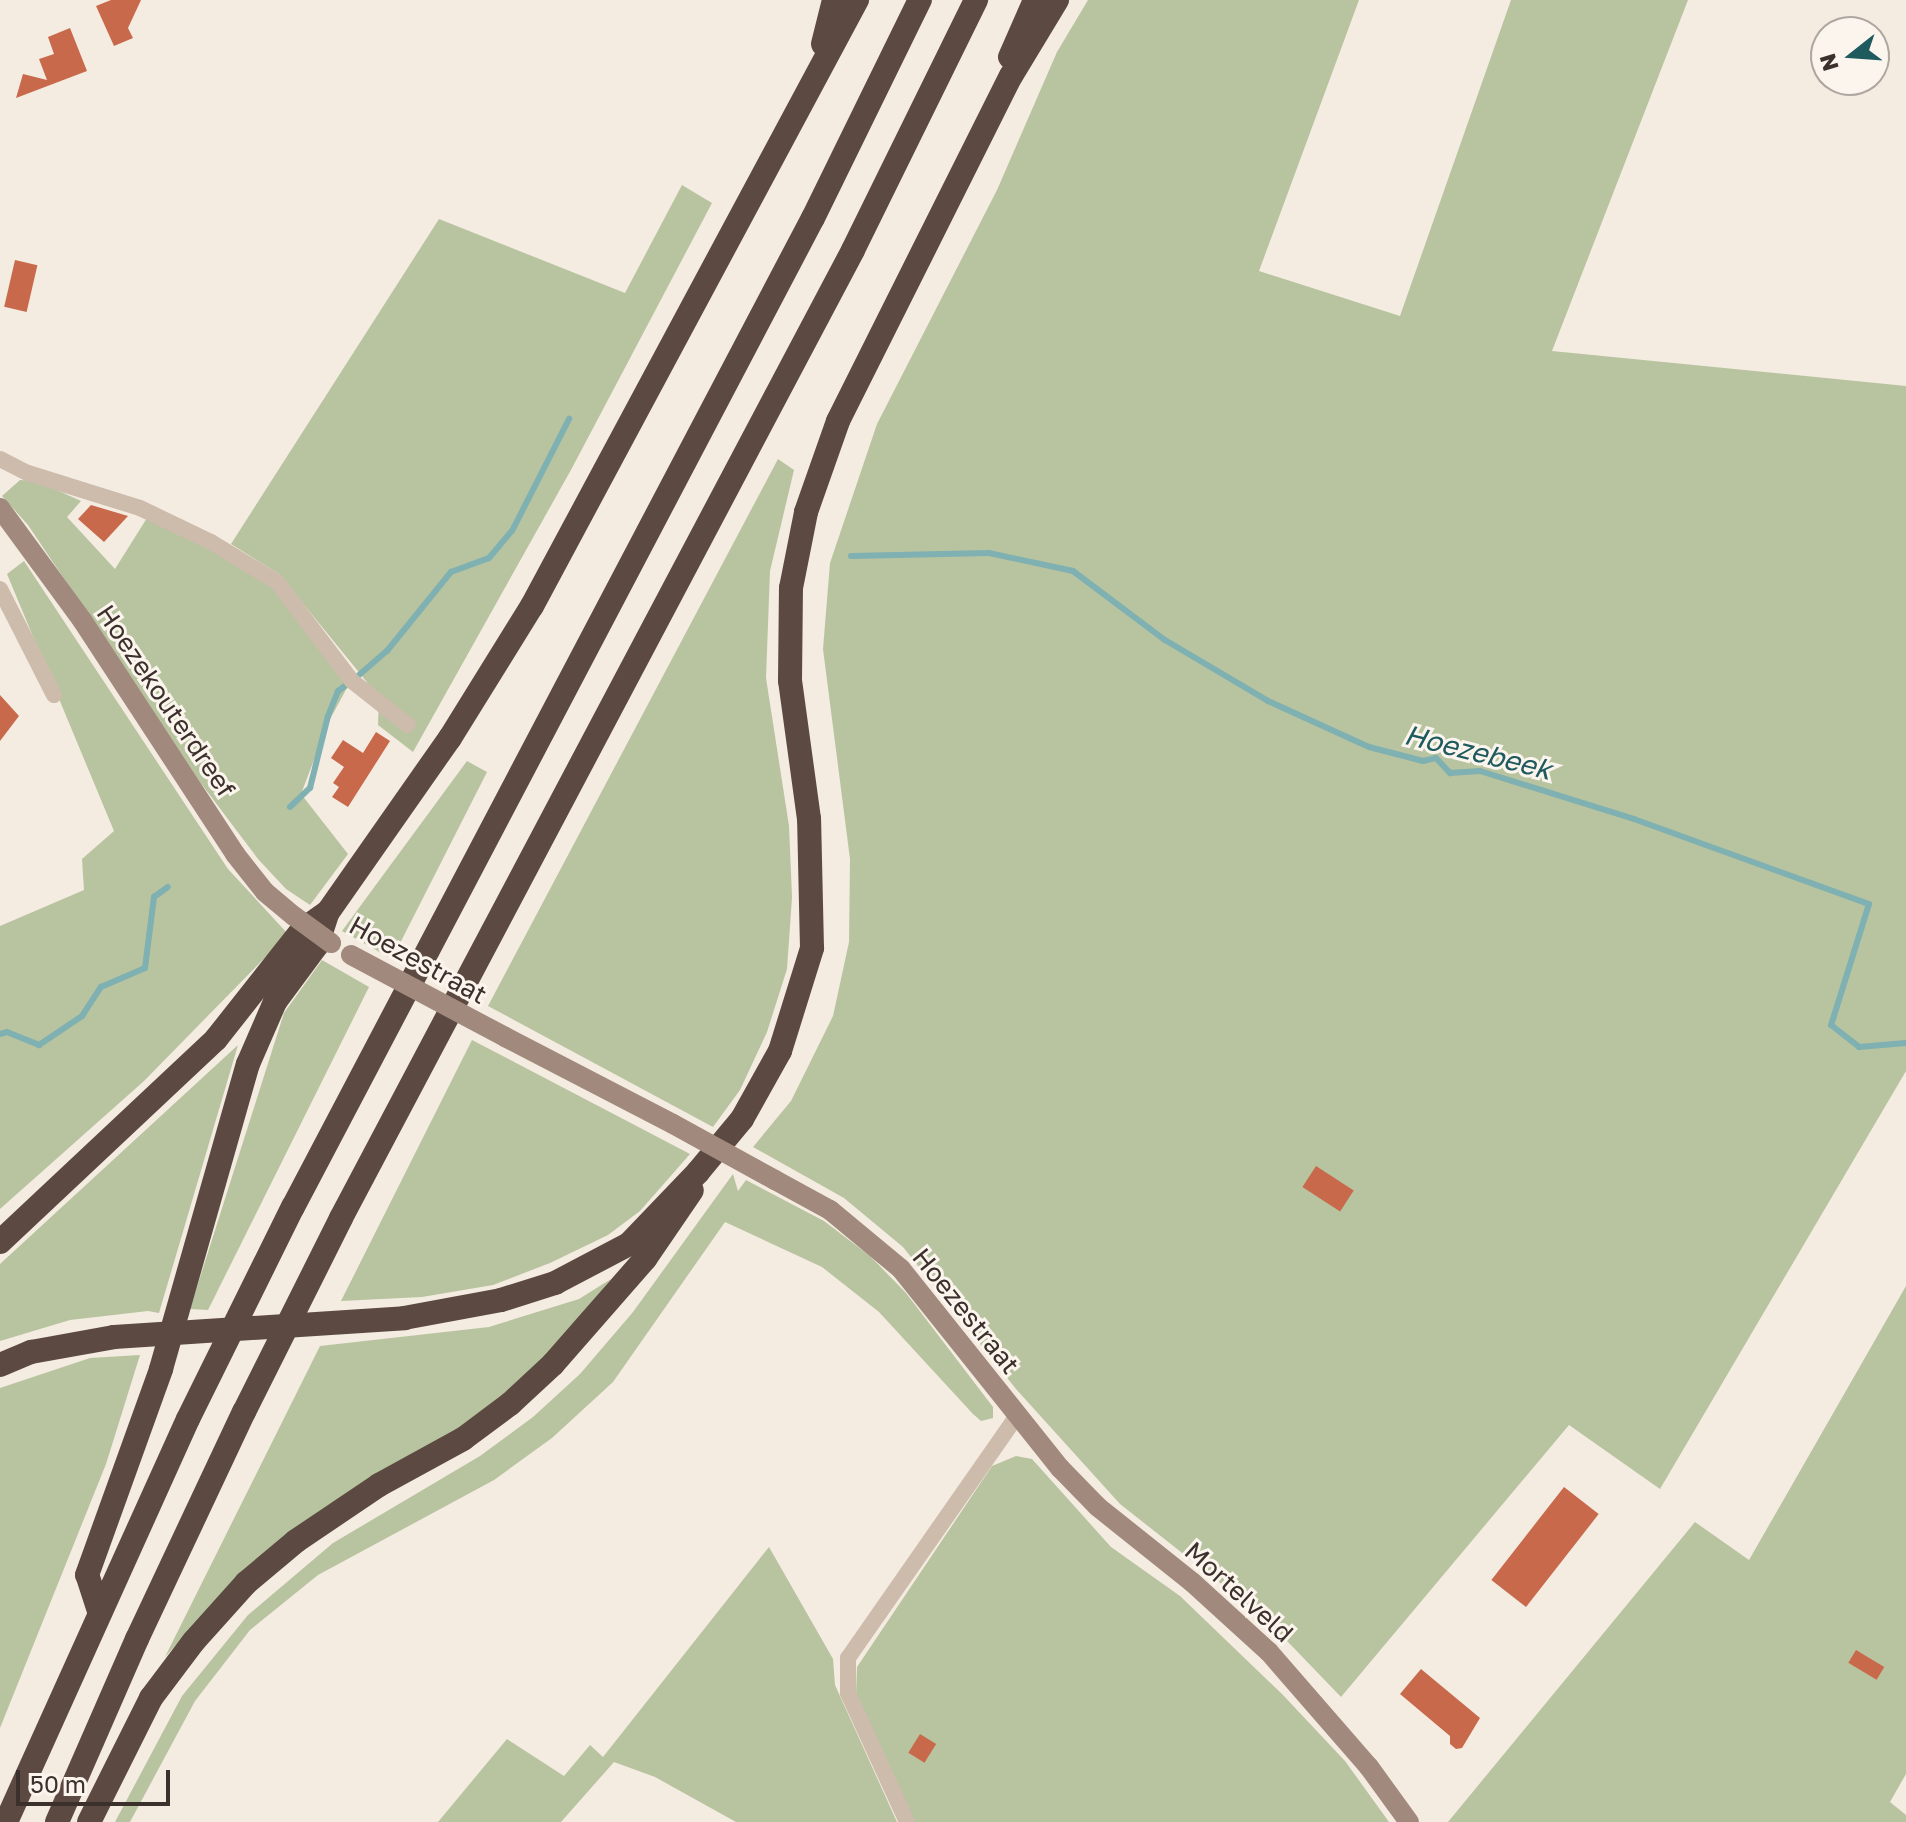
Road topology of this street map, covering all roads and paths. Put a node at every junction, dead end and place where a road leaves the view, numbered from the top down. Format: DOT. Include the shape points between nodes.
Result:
graph roads {
  1 [pos="834,0"];
  2 [pos="857,0"];
  3 [pos="920,0"];
  4 [pos="976,0"];
  5 [pos="1035,0"];
  6 [pos="1057,0"];
  7 [pos="821,64"];
  8 [pos="1011,76"];
  9 [pos="0,459"];
  10 [pos="0,508"];
  11 [pos="0,589"];
  12 [pos="54,695"];
  13 [pos="408,725"];
  14 [pos="328,912"];
  15 [pos="294,916"];
  16 [pos="698,1172"];
  17 [pos="0,1242"];
  18 [pos="0,1365"];
  19 [pos="1017,1416"];
  20 [pos="99,1611"];
  21 [pos="6,1822"];
  22 [pos="57,1822"];
  23 [pos="89,1822"];
  24 [pos="907,1822"];
  25 [pos="1409,1822"];
  1 -- 7 [label="highway"];
  2 -- 7 [label="highway"];
  3 -- 20 [label="highway" via="813,218 293,1207"];
  4 -- 22 [label="highway" via="853,250 327,1246 137,1639"];
  5 -- 8 [label="highway" via="1009,55"];
  6 -- 8 [label="highway"];
  7 -- 14 [label="highway" via="532,606 450,738"];
  8 -- 16 [label="highway" via="838,421 806,512 791,588 790,681 809,819 812,948 780,1051 742,1119"];
  9 -- 13 [label="street" via="140,508 277,582 352,681"];
  10 -- 15 [label="street, Hoezekouterdreef" via="82,620 235,854 265,892"];
  11 -- 12 [label="street"];
  14 -- 17 [label="highway" via="302,930 216,1039"];
  14 -- 20 [label="highway" via="317,945 275,1002 248,1064 161,1369 87,1575"];
  15 -- 19 [label="street, Hoezestraat, bridge" via="351,955 830,1210 901,1269"];
  16 -- 18 [label="highway, bridge" via="629,1244 555,1283 501,1300 404,1318 114,1337 31,1352"];
  16 -- 23 [label="highway" via="689,1199 645,1259 553,1364 510,1404 463,1439 379,1485 296,1541 246,1583 151,1698"];
  19 -- 24 [label="street" via="848,1658 848,1693"];
  19 -- 25 [label="street, Mortelveld" via="1098,1507 1269,1652 1360,1755"];
  20 -- 21 [label="highway"];
}
